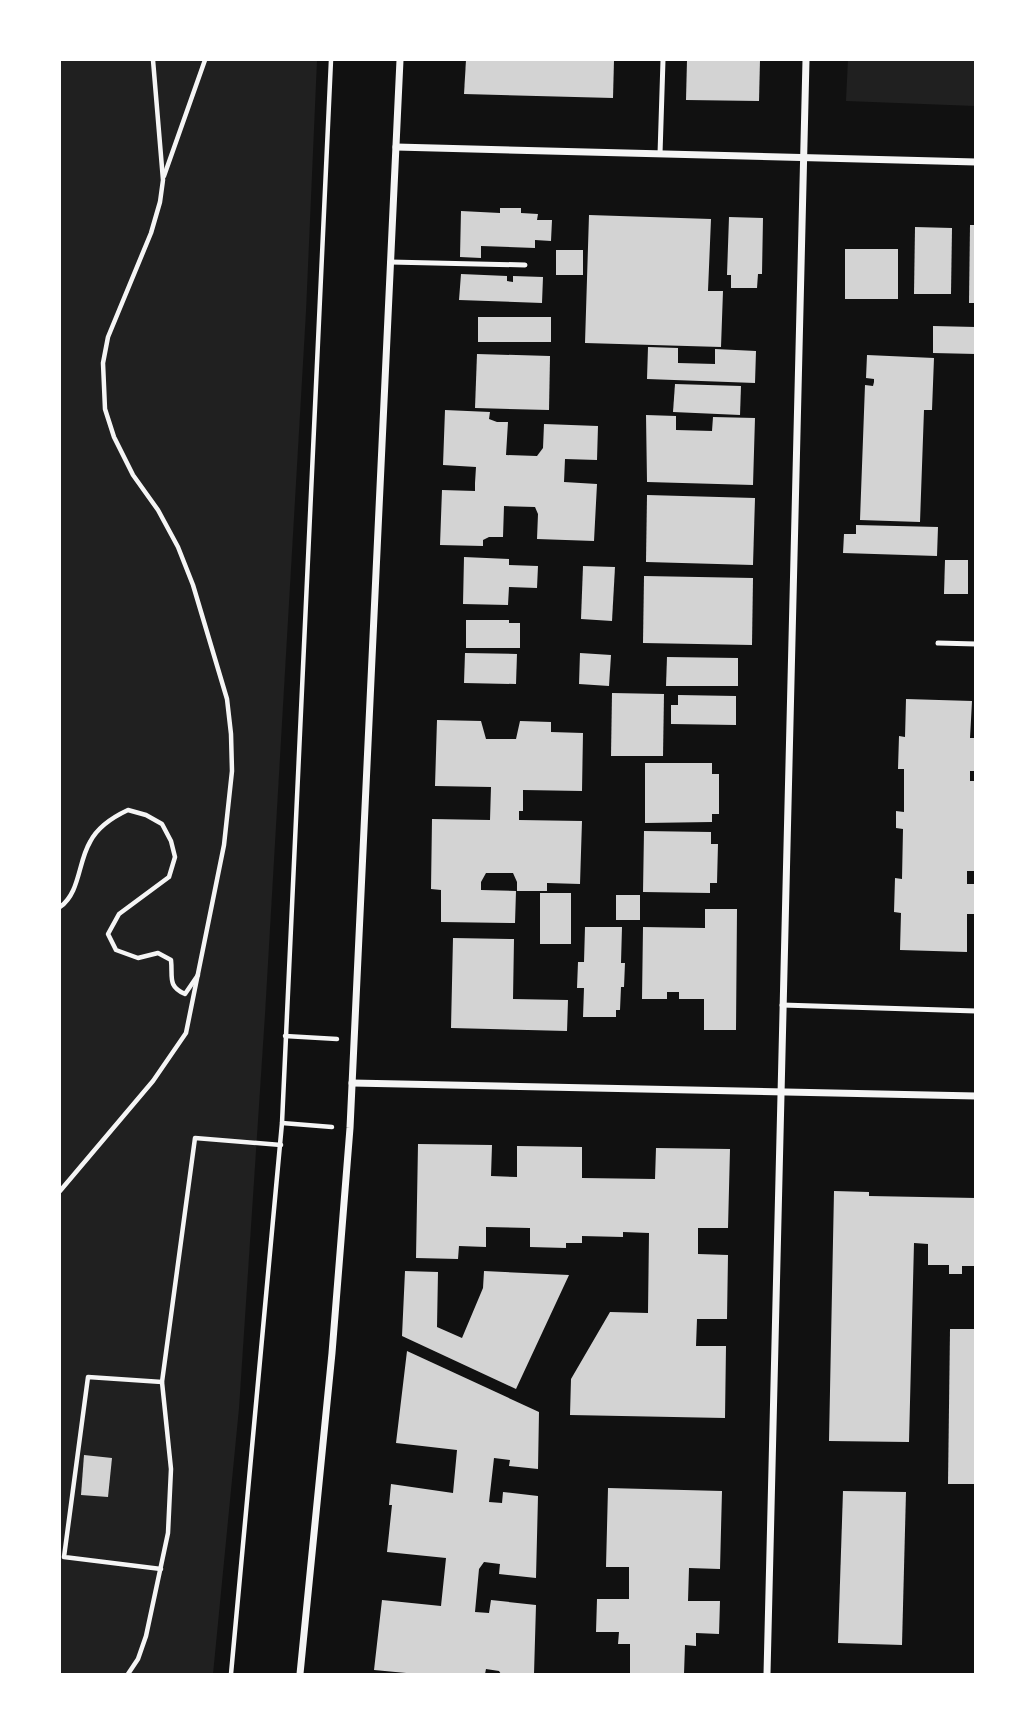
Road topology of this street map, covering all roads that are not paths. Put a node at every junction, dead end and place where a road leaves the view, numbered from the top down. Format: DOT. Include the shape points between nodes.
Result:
graph roads {
  1 [pos="400,60"];
  2 [pos="663,60"];
  3 [pos="806,60"];
  4 [pos="396,147"];
  5 [pos="660,154"];
  6 [pos="804,158"];
  7 [pos="975,162"];
  8 [pos="390,262"];
  9 [pos="525,265"];
  10 [pos="938,643"];
  11 [pos="975,644"];
  12 [pos="782,1005"];
  13 [pos="975,1011"];
  14 [pos="352,1083"];
  15 [pos="780,1092"];
  16 [pos="975,1096"];
  17 [pos="300,1675"];
  18 [pos="766,1675"];
  1 -- 4 [label="street"];
  2 -- 5 [label="lane"];
  3 -- 6 [label="street"];
  4 -- 5 [label="street"];
  4 -- 8 [label="street"];
  5 -- 6 [label="street"];
  6 -- 7 [label="street"];
  6 -- 12 [label="street"];
  8 -- 9 [label="lane"];
  8 -- 14 [label="street"];
  10 -- 11 [label="lane"];
  12 -- 13 [label="lane"];
  12 -- 15 [label="street"];
  14 -- 15 [label="street"];
  14 -- 17 [label="street" via="331,1366"];
  15 -- 16 [label="street"];
  15 -- 18 [label="street"];
}
